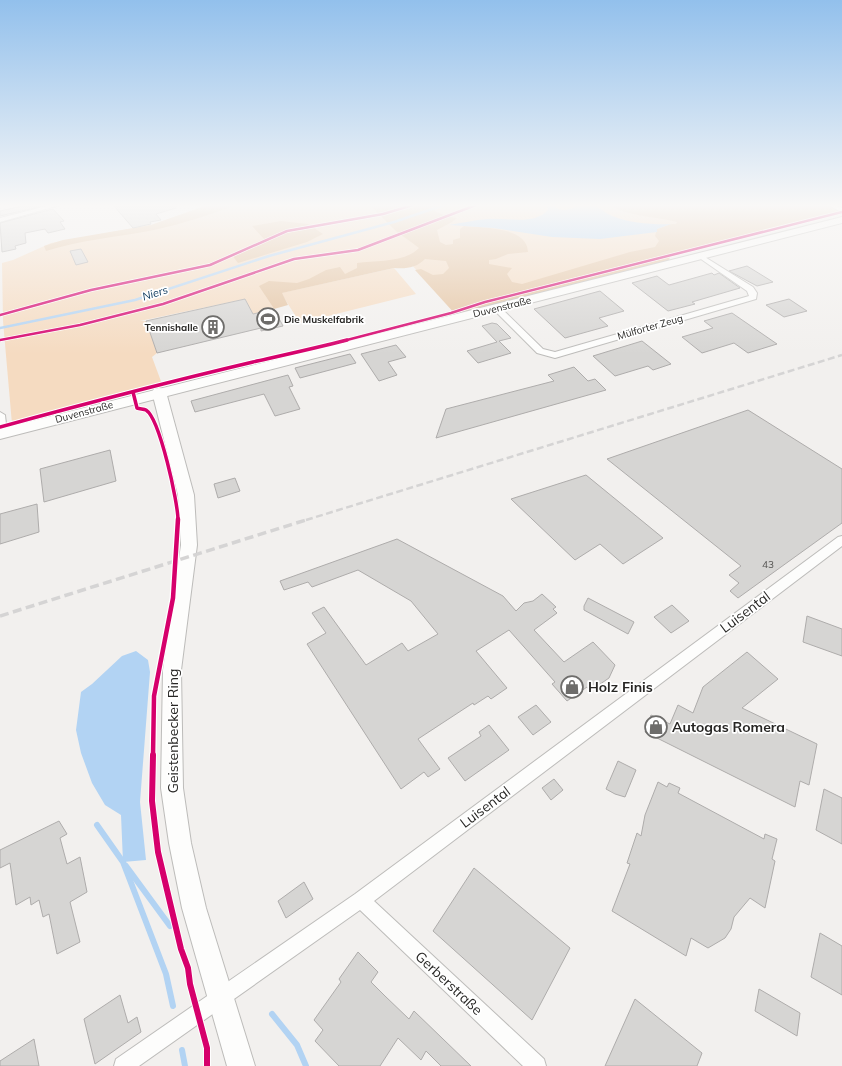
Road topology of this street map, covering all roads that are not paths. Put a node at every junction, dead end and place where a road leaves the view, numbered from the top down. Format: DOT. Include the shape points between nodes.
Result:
graph roads {
  1 [pos="705,255"];
  2 [pos="700,256"];
  3 [pos="496,308"];
  4 [pos="159,392"];
  5 [pos="0,415"];
  6 [pos="1,434"];
  7 [pos="842,540"];
  8 [pos="361,900"];
  9 [pos="220,999"];
  10 [pos="123,1066"];
  11 [pos="241,1066"];
  12 [pos="537,1066"];
  1 -- 2 [label="main road, Duvenstraße"];
  2 -- 3 [label="main road, Duvenstraße"];
  2 -- 3 [label="street, Mülforter Zeug" via="750,289 753,297 555,355 540,351"];
  3 -- 4 [label="main road, Duvenstraße"];
  4 -- 6 [label="main road, Duvenstraße"];
  4 -- 9 [label="main road, Geistenbecker Ring" via="186,495 189,526 172,670 172,788 180,843 194,908"];
  5 -- 6 [label="street"];
  7 -- 8 [label="street, Luisental"];
  8 -- 9 [label="street, Luisental"];
  8 -- 12 [label="street, Gerberstraße"];
  9 -- 10 [label="street, Luisental"];
  9 -- 11 [label="main road, Geistenbecker Ring"];
}
